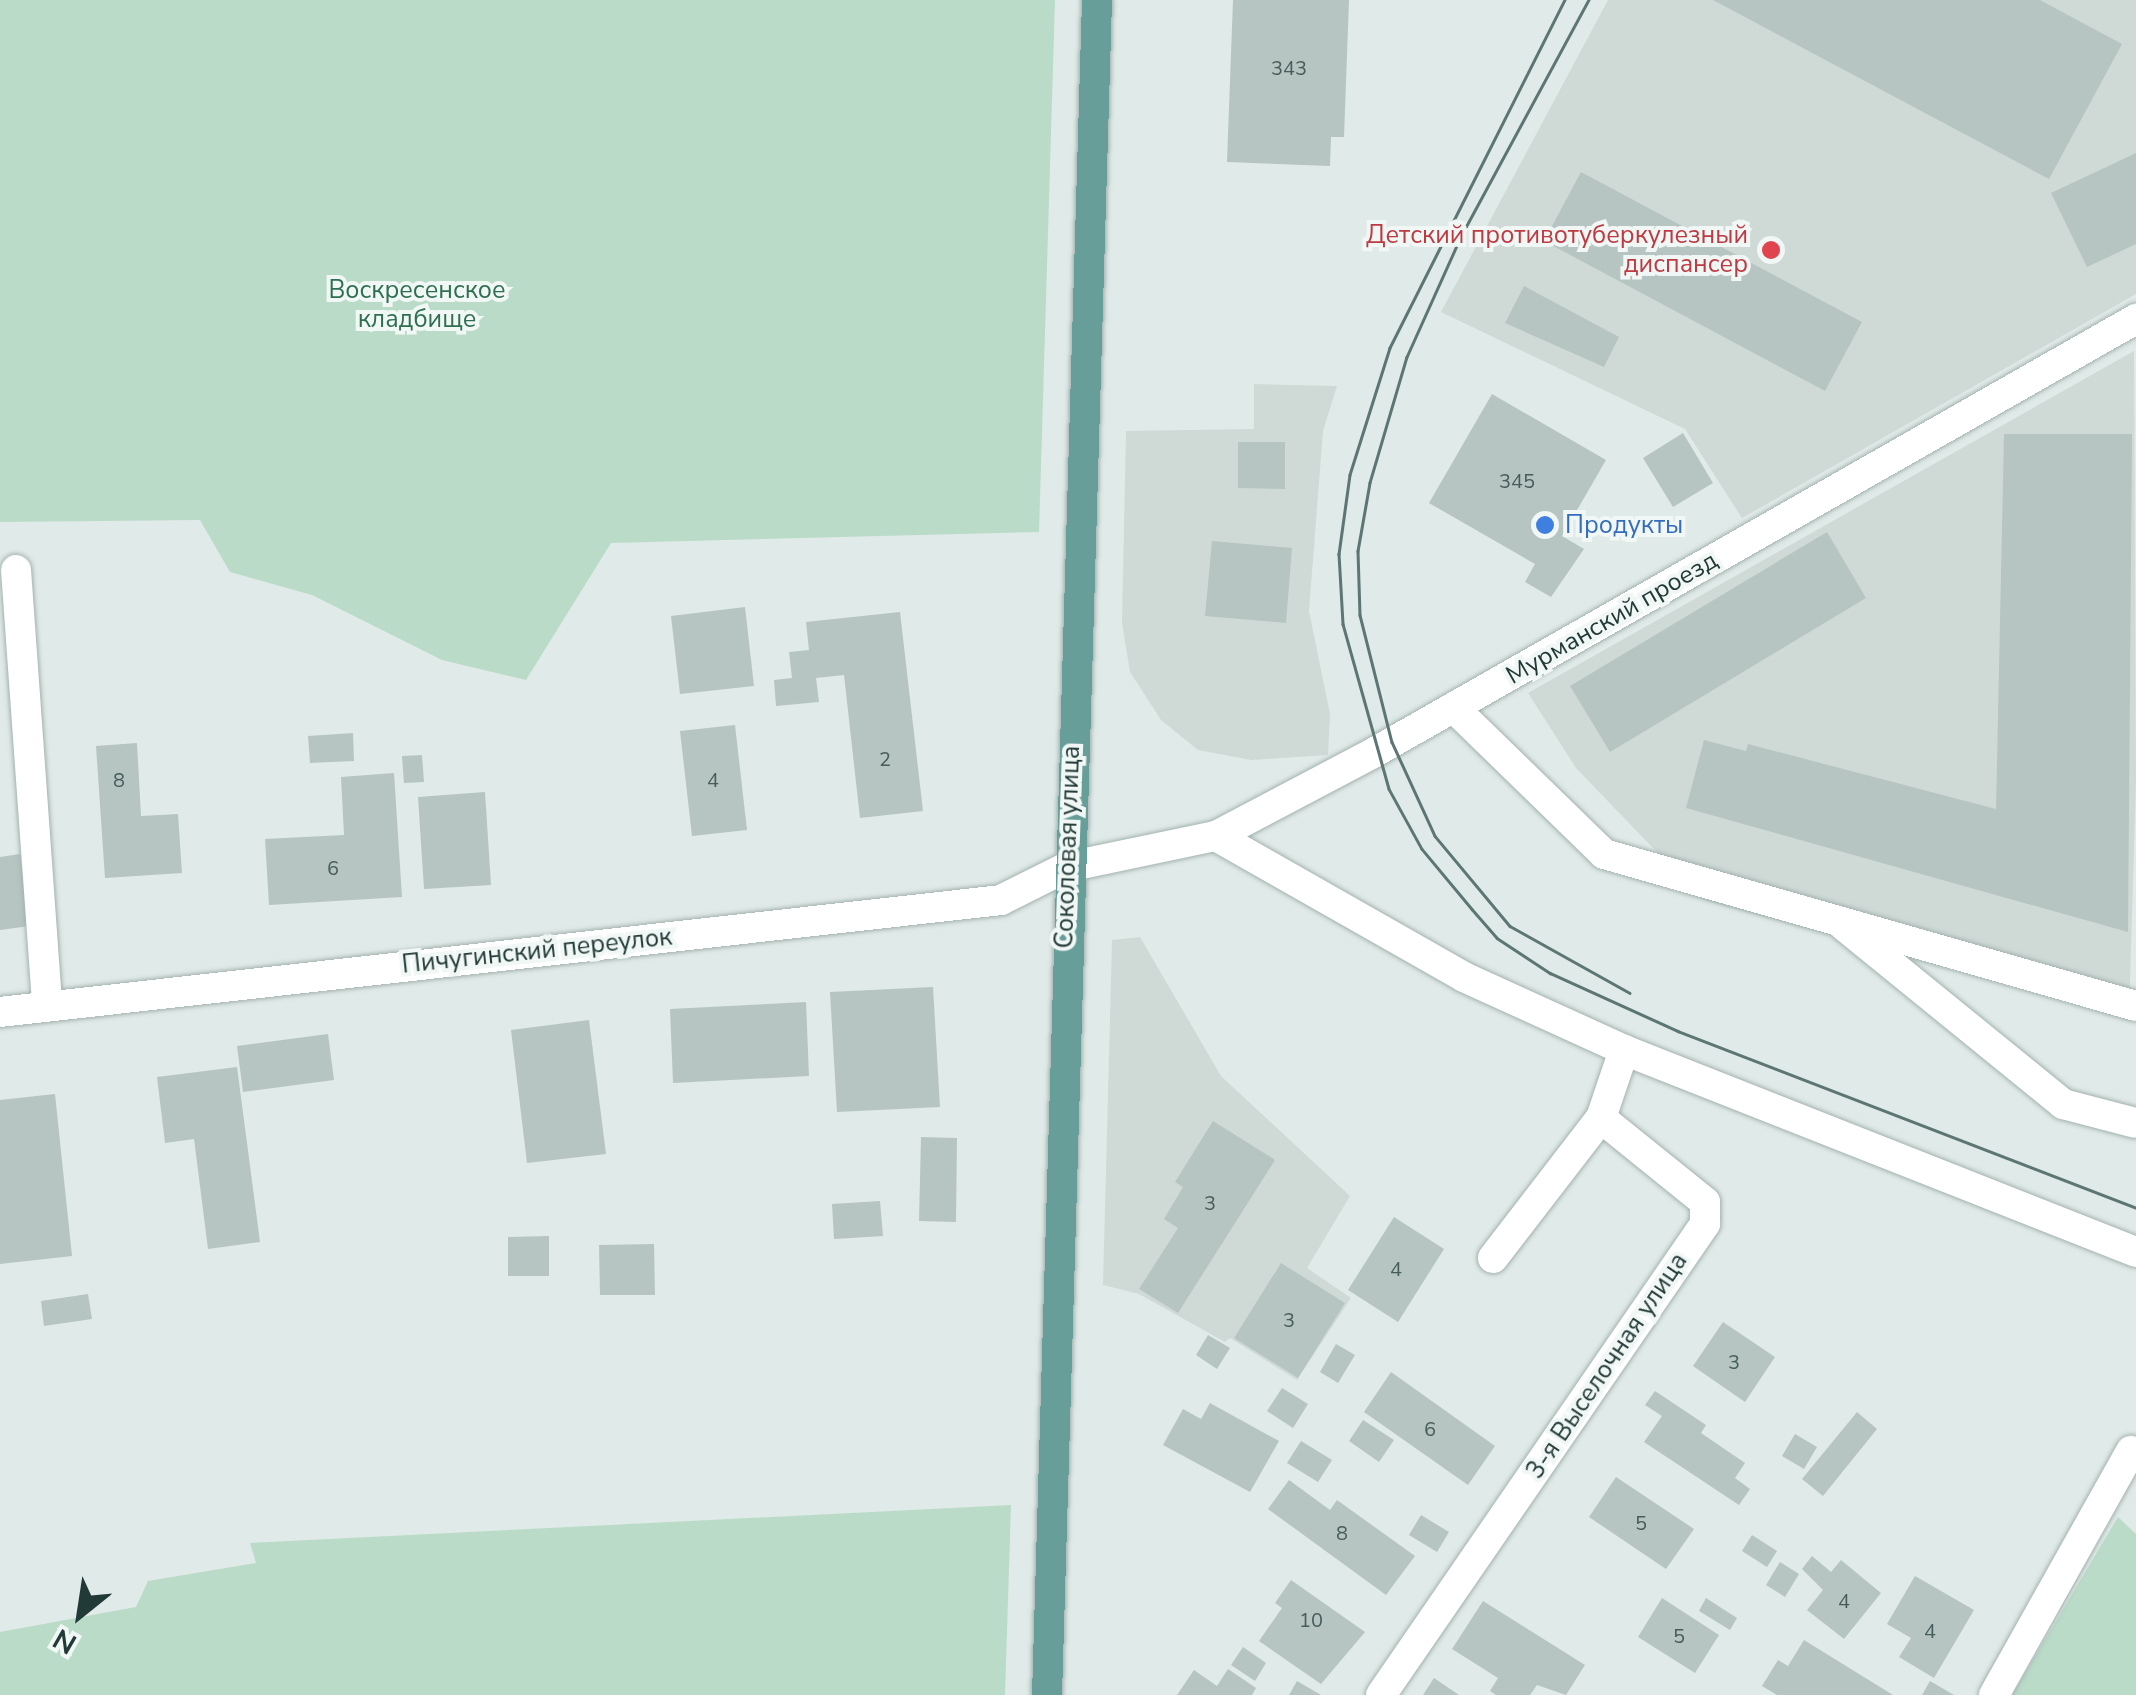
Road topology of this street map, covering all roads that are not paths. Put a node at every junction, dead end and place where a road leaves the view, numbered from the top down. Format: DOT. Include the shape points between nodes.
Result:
graph roads {
  1 [pos="1097,0"];
  2 [pos="2136,318"];
  3 [pos="16,570"];
  4 [pos="1454,708"];
  5 [pos="1216,836"];
  6 [pos="1067,867"];
  7 [pos="1832,917"];
  8 [pos="46,1005"];
  9 [pos="2136,1006"];
  10 [pos="0,1012"];
  11 [pos="1624,1050"];
  12 [pos="1601,1118"];
  13 [pos="2136,1123"];
  14 [pos="2136,1252"];
  15 [pos="1493,1258"];
  16 [pos="2131,1451"];
  17 [pos="1047,1695"];
  18 [pos="1381,1695"];
  19 [pos="1994,1695"];
  1 -- 6 [label="main road, Соколовая улица"];
  2 -- 4 [label="street, Мурманский проезд"];
  3 -- 8 [label="street"];
  4 -- 5 [label="street, Мурманский проезд"];
  4 -- 7 [label="street" via="1604,854"];
  5 -- 6 [label="street, Мурманский проезд"];
  5 -- 11 [label="street" via="1464,978"];
  6 -- 8 [label="street, Пичугинский переулок" via="1000,900"];
  6 -- 17 [label="main road, Соколовая улица"];
  7 -- 9 [label="street"];
  7 -- 13 [label="street" via="2063,1104"];
  8 -- 10 [label="street, Пичугинский переулок"];
  11 -- 12 [label="street"];
  11 -- 14 [label="street"];
  12 -- 15 [label="street"];
  12 -- 18 [label="street, 3-я Выселочная улица" via="1705,1202 1705,1224"];
  16 -- 19 [label="street"];
}
